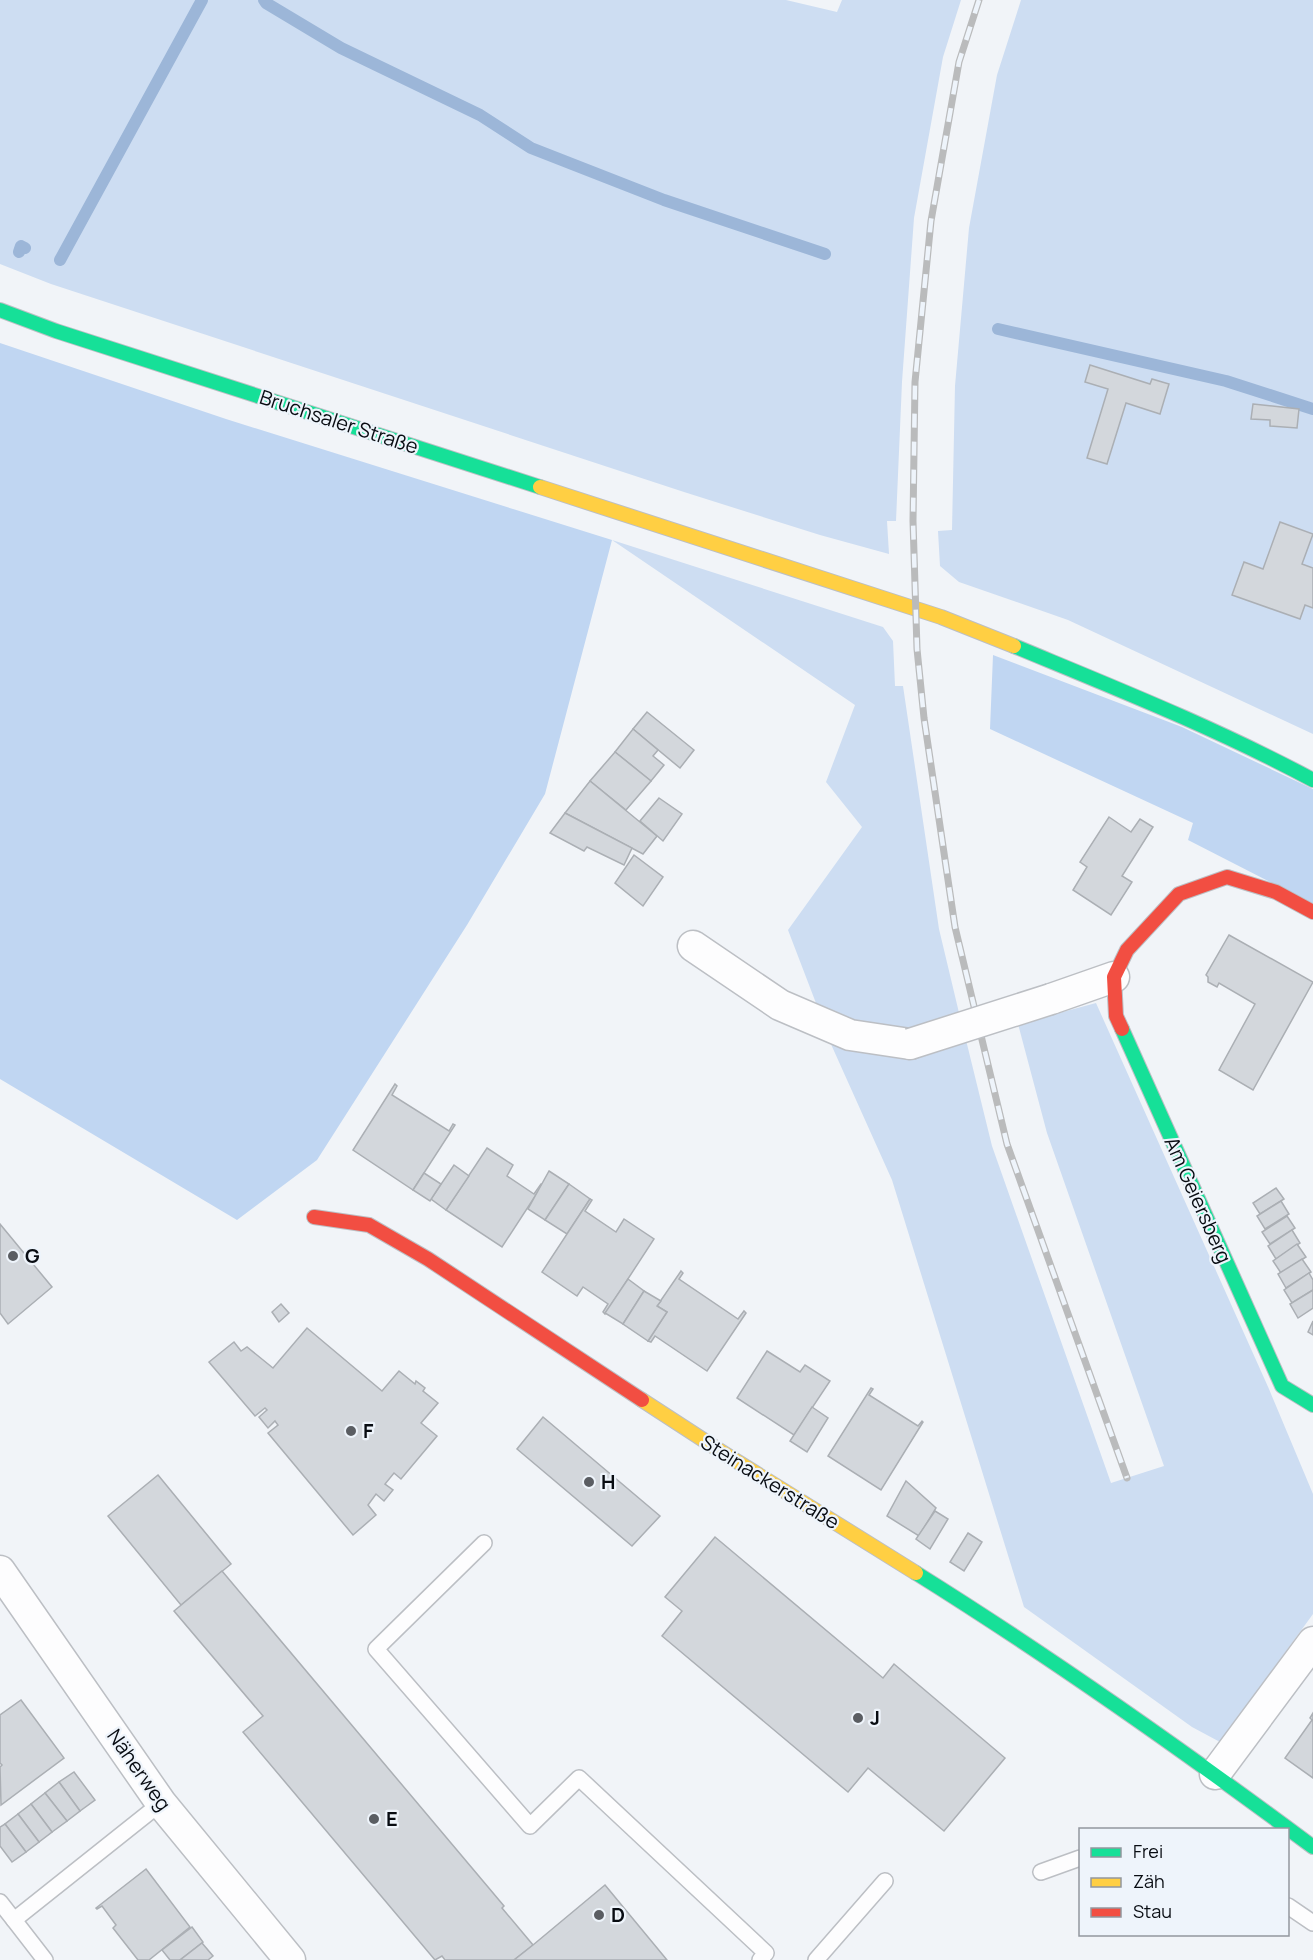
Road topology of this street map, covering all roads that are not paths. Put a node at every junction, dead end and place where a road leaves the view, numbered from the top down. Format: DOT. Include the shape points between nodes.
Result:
graph roads {
  1 [pos="0,310"];
  2 [pos="1313,780"];
  3 [pos="1313,912"];
  4 [pos="693,946"];
  5 [pos="1114,977"];
  6 [pos="314,1217"];
  7 [pos="1313,1405"];
  8 [pos="484,1543"];
  9 [pos="0,1571"];
  10 [pos="1313,1642"];
  11 [pos="1215,1774"];
  12 [pos="161,1803"];
  13 [pos="1287,1828"];
  14 [pos="1289,1829"];
  15 [pos="1313,1847"];
  16 [pos="1079,1858"];
  17 [pos="1041,1872"];
  18 [pos="885,1881"];
  19 [pos="0,1902"];
  20 [pos="1289,1907"];
  21 [pos="15,1920"];
  22 [pos="1313,1923"];
  23 [pos="45,1960"];
  24 [pos="290,1960"];
  25 [pos="760,1960"];
  26 [pos="816,1960"];
  1 -- 2 [label="street, Bruchsaler Straße" via="941,617 1151,702"];
  3 -- 5 [label="street, Am Geiersberg" via="1276,892 1227,877 1179,894 1127,950"];
  4 -- 5 [label="street, bridge" via="780,1005 850,1035 910,1044"];
  5 -- 7 [label="street, Am Geiersberg" via="1116,1016 1282,1386"];
  6 -- 11 [label="street, Steinackerstraße" via="369,1225 428,1259 725,1454 965,1604"];
  8 -- 25 [label="lane" via="376,1649 530,1826 579,1778 766,1953"];
  9 -- 12 [label="street, Näherweg"];
  10 -- 11 [label="street"];
  11 -- 13 [label="street, Steinackerstraße"];
  12 -- 21 [label="lane"];
  12 -- 24 [label="street, Näherweg"];
  14 -- 15 [label="street, Steinackerstraße"];
  16 -- 17 [label="lane"];
  18 -- 26 [label="lane"];
  19 -- 21 [label="lane"];
  20 -- 22 [label="lane"];
  21 -- 23 [label="lane"];
}
